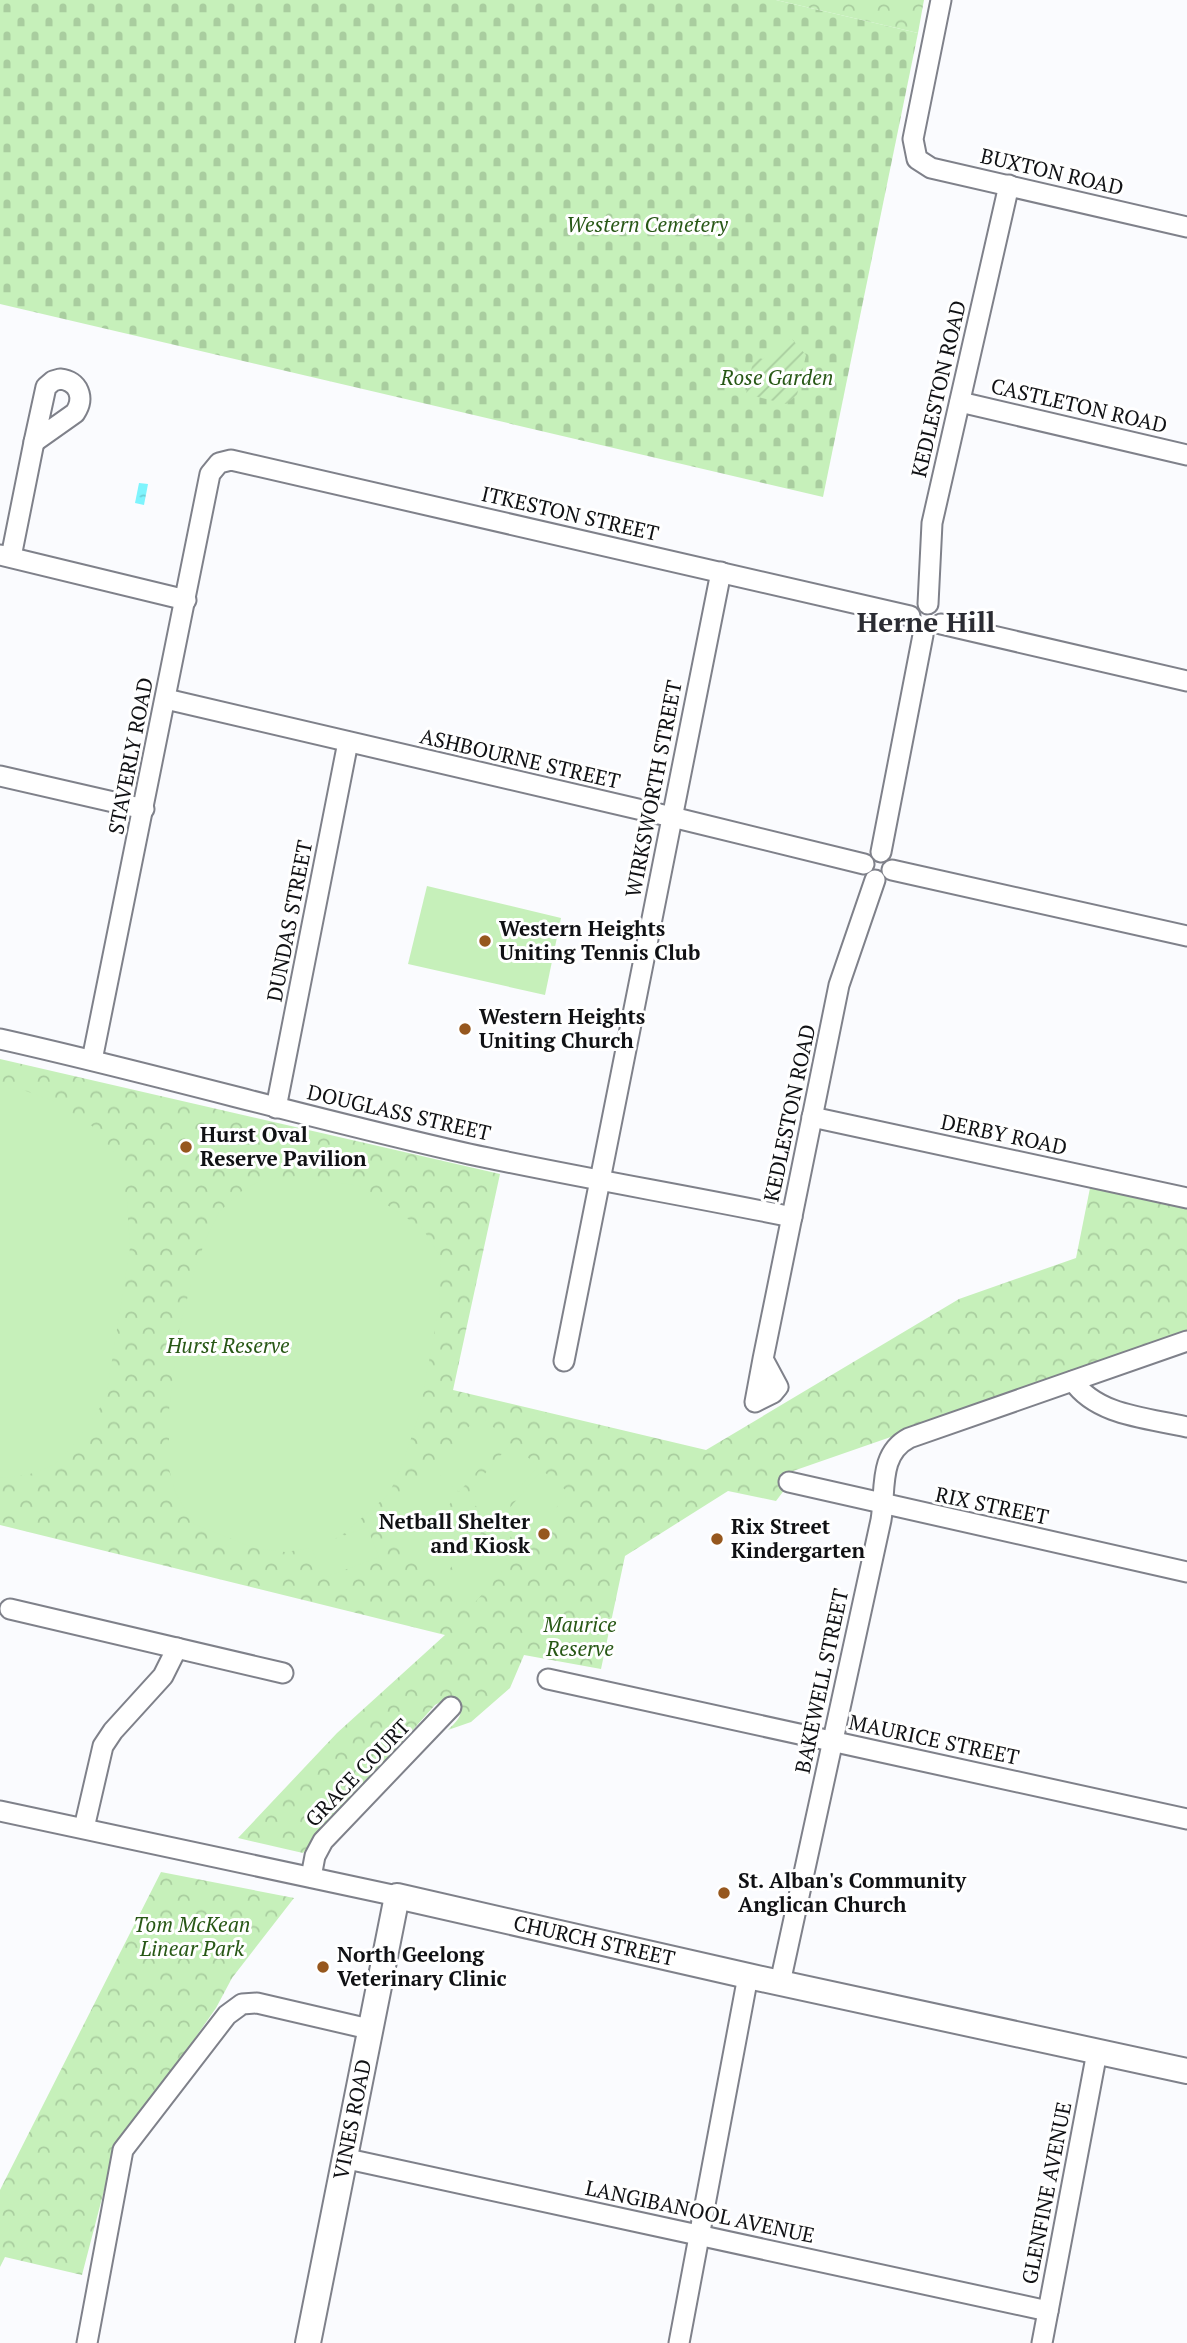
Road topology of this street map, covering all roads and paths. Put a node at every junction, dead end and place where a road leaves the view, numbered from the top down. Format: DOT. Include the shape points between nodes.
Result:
graph roads {
  1 [pos="941,0"];
  2 [pos="1009,185"];
  3 [pos="1187,227"];
  4 [pos="960,401"];
  5 [pos="34,442"];
  6 [pos="1187,454"];
  7 [pos="219,463"];
  8 [pos="6,556"];
  9 [pos="721,572"];
  10 [pos="186,600"];
  11 [pos="928,604"];
  12 [pos="910,616"];
  13 [pos="941,624"];
  14 [pos="923,635"];
  15 [pos="1187,681"];
  16 [pos="166,699"];
  17 [pos="348,742"];
  18 [pos="0,776"];
  19 [pos="144,808"];
  20 [pos="672,817"];
  21 [pos="877,871"];
  22 [pos="1187,936"];
  23 [pos="0,1039"];
  24 [pos="92,1060"];
  25 [pos="276,1108"];
  26 [pos="812,1117"];
  27 [pos="600,1180"];
  28 [pos="1187,1198"];
  29 [pos="792,1217"];
  30 [pos="1187,1341"];
  31 [pos="763,1359"];
  32 [pos="564,1361"];
  33 [pos="1073,1381"];
  34 [pos="1187,1427"];
  35 [pos="789,1482"];
  36 [pos="883,1505"];
  37 [pos="1187,1572"];
  38 [pos="10,1609"];
  39 [pos="177,1648"];
  40 [pos="283,1673"];
  41 [pos="548,1679"];
  42 [pos="451,1707"];
  43 [pos="832,1741"];
  44 [pos="0,1811"];
  45 [pos="1187,1819"];
  46 [pos="84,1828"];
  47 [pos="311,1877"];
  48 [pos="397,1896"];
  49 [pos="748,1976"];
  50 [pos="780,1983"];
  51 [pos="369,2029"];
  52 [pos="1097,2052"];
  53 [pos="1187,2071"];
  54 [pos="343,2158"];
  55 [pos="700,2235"];
  56 [pos="1048,2311"];
  57 [pos="87,2343"];
  58 [pos="308,2343"];
  59 [pos="679,2343"];
  60 [pos="1042,2343"];
  1 -- 2 [label="street, BUXTON ROAD" via="914,151 917,159 931,168"];
  2 -- 3 [label="street, BUXTON ROAD"];
  2 -- 4 [label="street, KEDLESTON ROAD"];
  4 -- 6 [label="street, CASTLETON ROAD"];
  4 -- 11 [label="street, KEDLESTON ROAD" via="932,523"];
  5 -- 8 [label="street"];
  7 -- 9 [label="street, ITKESTON STREET" via="231,460"];
  7 -- 10 [label="street, STAVERLY ROAD" via="210,474"];
  8 -- 10 [label="street"];
  9 -- 12 [label="street, ITKESTON STREET"];
  9 -- 20 [label="street, WIRKSWORTH STREET"];
  10 -- 16 [label="street, STAVERLY ROAD"];
  11 -- 12 [label="street"];
  11 -- 13 [label="street" via="937,609"];
  12 -- 14 [label="street" via="911,626"];
  13 -- 14 [label="street" via="936,632"];
  13 -- 15 [label="street"];
  14 -- 21 [label="street" via="881,852 867,856"];
  16 -- 17 [label="street, ASHBOURNE STREET"];
  16 -- 19 [label="street, STAVERLY ROAD"];
  17 -- 20 [label="street, ASHBOURNE STREET"];
  17 -- 25 [label="street, DUNDAS STREET"];
  18 -- 19 [label="street"];
  19 -- 24 [label="street, STAVERLY ROAD"];
  20 -- 21 [label="street, ASHBOURNE STREET"];
  20 -- 27 [label="street, WIRKSWORTH STREET"];
  21 -- 22 [label="street, ASHBOURNE STREET"];
  21 -- 26 [label="street, KEDLESTON ROAD" via="839,985"];
  23 -- 24 [label="street, DOUGLASS STREET"];
  24 -- 25 [label="street, DOUGLASS STREET"];
  25 -- 27 [label="street, DOUGLASS STREET"];
  26 -- 28 [label="street, DERBY ROAD"];
  26 -- 29 [label="street, KEDLESTON ROAD"];
  27 -- 29 [label="street, DOUGLASS STREET"];
  27 -- 32 [label="street, WIRKSWORTH STREET"];
  29 -- 31 [label="street, KEDLESTON ROAD"];
  30 -- 33 [label="street, BAKEWELL STREET"];
  33 -- 34 [label="street" via="1107,1407"];
  33 -- 36 [label="street, BAKEWELL STREET" via="900,1443 887,1465"];
  35 -- 36 [label="street, RIX STREET"];
  36 -- 37 [label="street, RIX STREET"];
  36 -- 43 [label="street, BAKEWELL STREET"];
  38 -- 39 [label="street"];
  39 -- 40 [label="street"];
  39 -- 46 [label="street" via="163,1676 103,1746"];
  41 -- 43 [label="street, MAURICE STREET"];
  42 -- 47 [label="street, GRACE COURT" via="323,1842"];
  43 -- 45 [label="street, MAURICE STREET"];
  43 -- 50 [label="street, BAKEWELL STREET"];
  44 -- 46 [label="street, CHURCH STREET"];
  46 -- 47 [label="street, CHURCH STREET"];
  47 -- 48 [label="street, CHURCH STREET"];
  48 -- 49 [label="main road, CHURCH STREET"];
  48 -- 51 [label="main road, VINES ROAD"];
  49 -- 50 [label="main road, CHURCH STREET"];
  49 -- 55 [label="street"];
  50 -- 52 [label="main road, CHURCH STREET"];
  51 -- 54 [label="main road, VINES ROAD"];
  51 -- 57 [label="street" via="257,2003 242,2004 227,2015 123,2150"];
  52 -- 53 [label="main road, CHURCH STREET"];
  52 -- 56 [label="street, GLENFINE AVENUE"];
  54 -- 55 [label="street, LANGIBANOOL AVENUE"];
  54 -- 58 [label="main road, VINES ROAD"];
  55 -- 56 [label="street, LANGIBANOOL AVENUE"];
  55 -- 59 [label="street"];
  56 -- 60 [label="street, GLENFINE AVENUE"];
}
